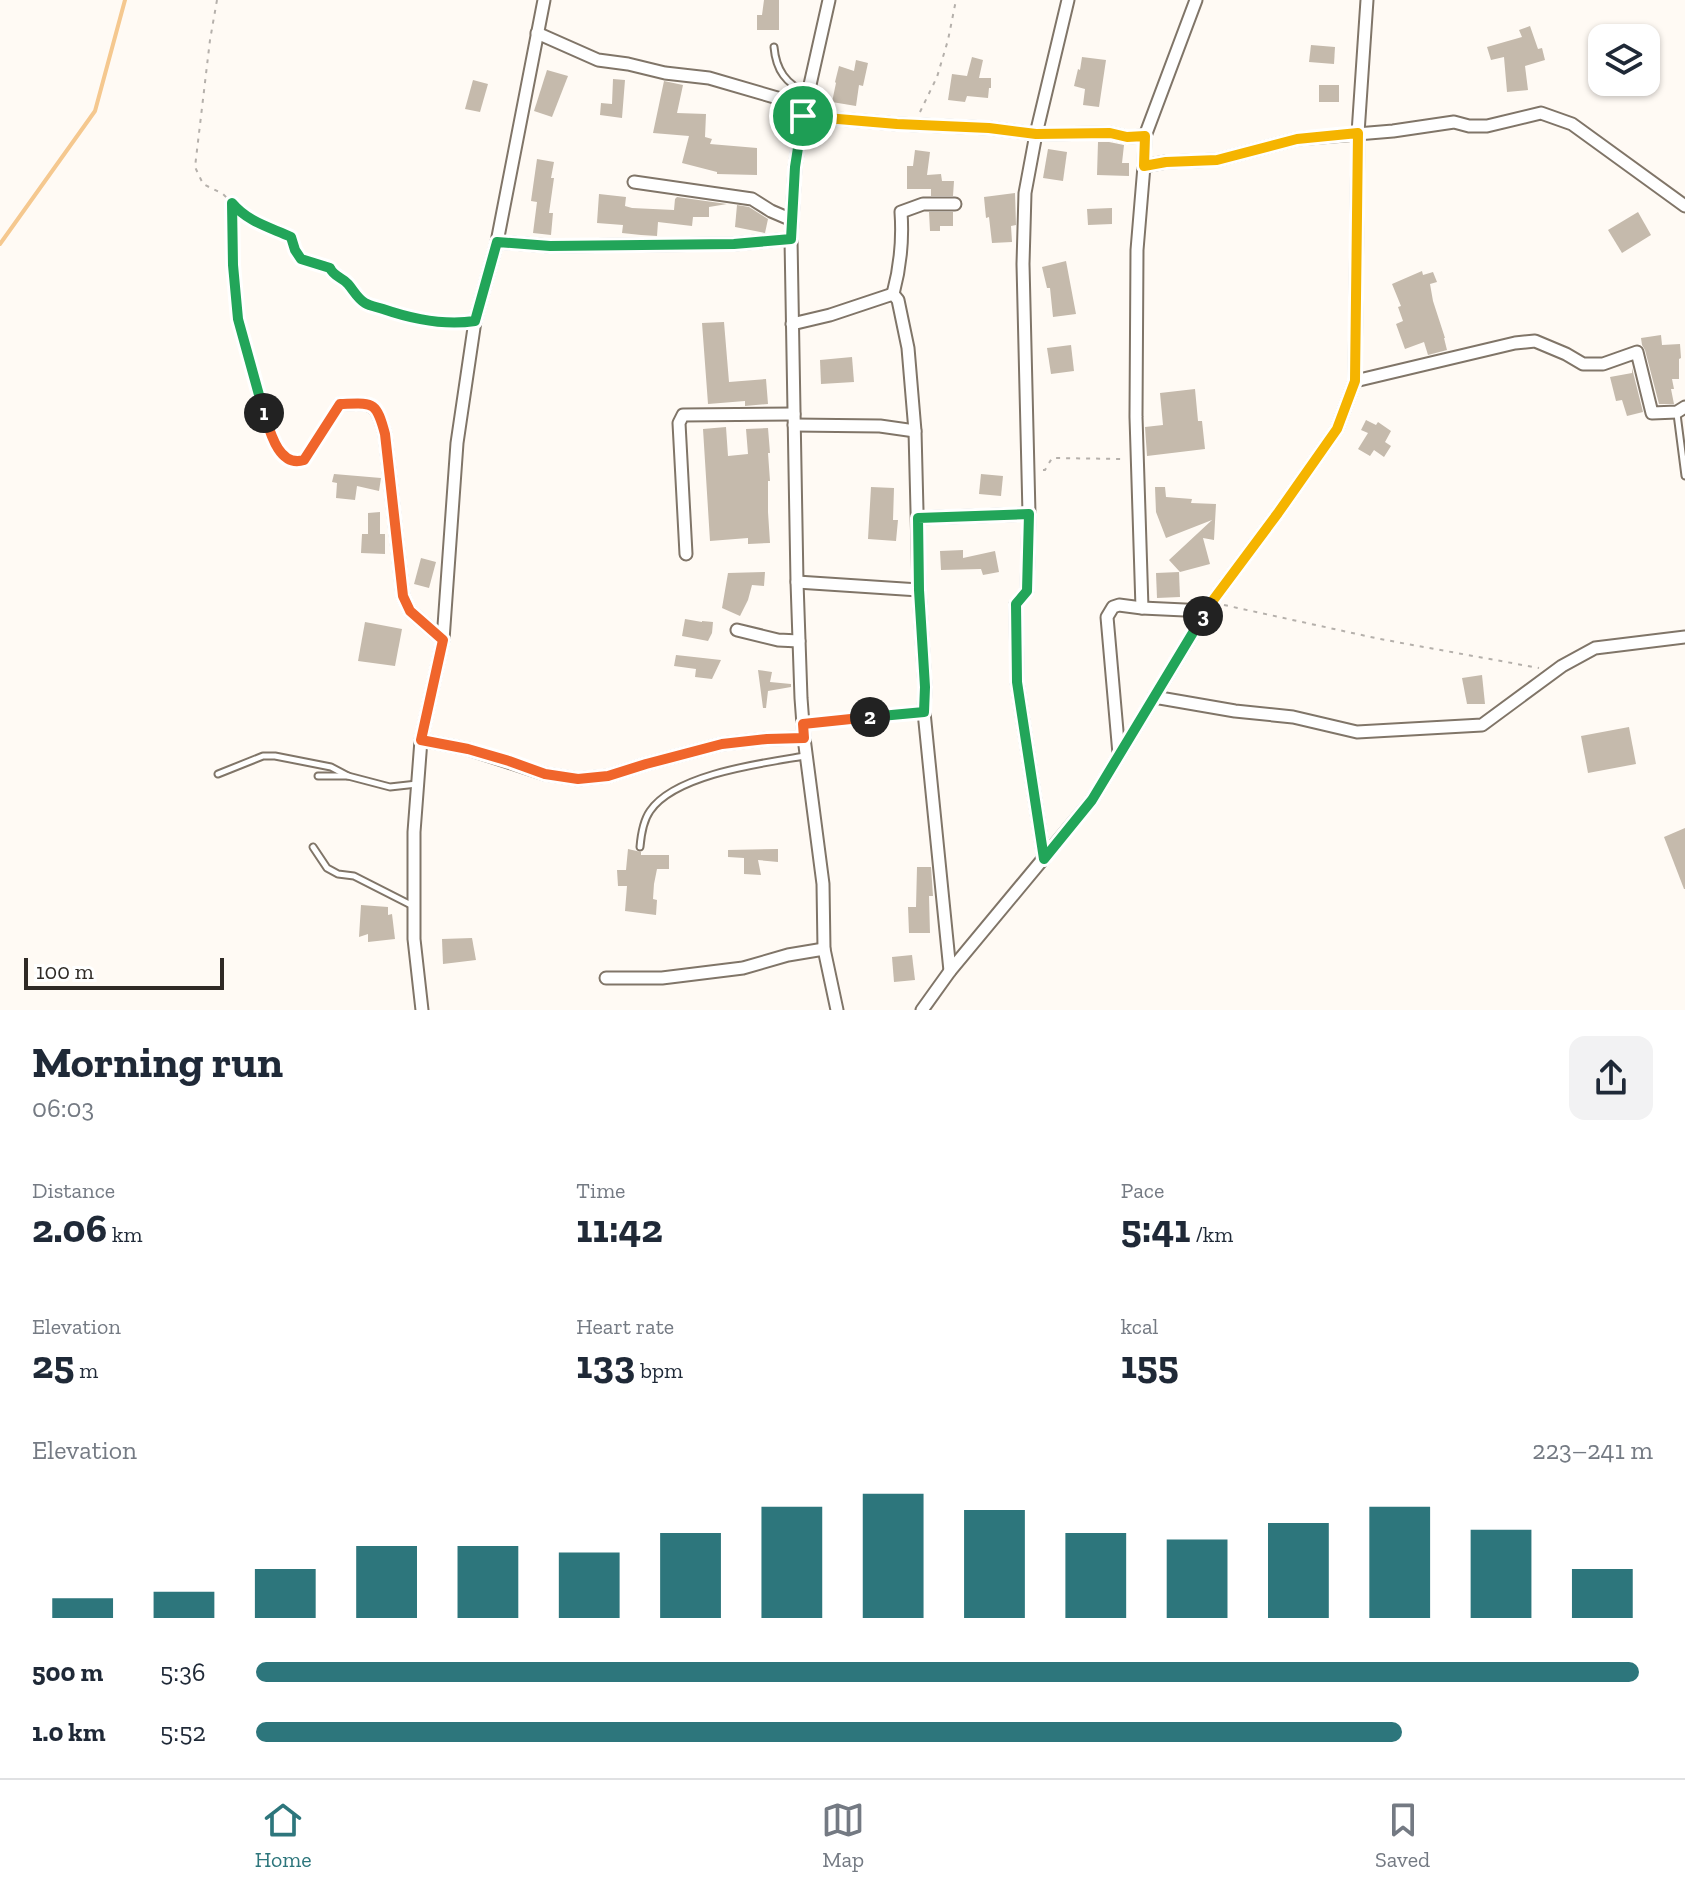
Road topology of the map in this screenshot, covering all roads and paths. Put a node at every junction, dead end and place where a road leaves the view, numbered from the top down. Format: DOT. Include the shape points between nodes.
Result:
graph roads {
  1 [pos="217,0"];
  2 [pos="544,0"];
  3 [pos="829,0"];
  4 [pos="956,0"];
  5 [pos="1068,0"];
  6 [pos="1196,0"];
  7 [pos="1367,0"];
  8 [pos="537,33"];
  9 [pos="774,47"];
  10 [pos="808,93"];
  11 [pos="804,111"];
  12 [pos="910,125"];
  13 [pos="1358,133"];
  14 [pos="1036,134"];
  15 [pos="1145,136"];
  16 [pos="1144,166"];
  17 [pos="634,182"];
  18 [pos="232,203"];
  19 [pos="955,204"];
  20 [pos="1685,206"];
  21 [pos="792,220"];
  22 [pos="791,239"];
  23 [pos="497,242"];
  24 [pos="893,294"];
  25 [pos="475,321"];
  26 [pos="792,324"];
  27 [pos="1355,381"];
  28 [pos="340,404"];
  29 [pos="1681,410"];
  30 [pos="794,420"];
  31 [pos="915,431"];
  32 [pos="1138,459"];
  33 [pos="1029,471"];
  34 [pos="1685,476"];
  35 [pos="1029,514"];
  36 [pos="918,518"];
  37 [pos="686,554"];
  38 [pos="797,582"];
  39 [pos="919,590"];
  40 [pos="1208,607"];
  41 [pos="1142,608"];
  42 [pos="737,630"];
  43 [pos="1685,637"];
  44 [pos="443,640"];
  45 [pos="799,641"];
  46 [pos="1555,671"];
  47 [pos="1154,697"];
  48 [pos="924,712"];
  49 [pos="803,724"];
  50 [pos="804,738"];
  51 [pos="421,740"];
  52 [pos="1119,754"];
  53 [pos="806,756"];
  54 [pos="218,774"];
  55 [pos="318,776"];
  56 [pos="348,776"];
  57 [pos="418,784"];
  58 [pos="313,847"];
  59 [pos="640,847"];
  60 [pos="1044,859"];
  61 [pos="414,906"];
  62 [pos="824,949"];
  63 [pos="950,971"];
  64 [pos="606,978"];
  65 [pos="422,1010"];
  66 [pos="837,1010"];
  67 [pos="922,1010"];
  1 -- 18 [label="path" via="195,167 203,184"];
  2 -- 8 [label="street"];
  3 -- 10 [label="street"];
  4 -- 12 [label="path" via="937,77"];
  5 -- 14 [label="street"];
  6 -- 15 [label="street"];
  7 -- 13 [label="street"];
  8 -- 11 [label="street" via="598,60 709,78"];
  8 -- 23 [label="street"];
  9 -- 10 [label="lane" via="781,75"];
  10 -- 11 [label="street"];
  11 -- 12 [label="street"];
  11 -- 21 [label="street"];
  12 -- 14 [label="street"];
  13 -- 16 [label="street" via="1297,139 1217,160"];
  13 -- 20 [label="street" via="1454,122 1487,126 1541,113 1572,124"];
  13 -- 27 [label="street"];
  14 -- 15 [label="street"];
  14 -- 33 [label="street" via="1025,193 1023,264"];
  15 -- 16 [label="street"];
  16 -- 32 [label="street" via="1137,250"];
  17 -- 21 [label="street" via="752,199"];
  18 -- 25 [label="path" via="263,227 291,237 301,259 330,268 367,305 427,321"];
  18 -- 28 [label="path" via="238,319 264,416 287,460 304,460"];
  19 -- 24 [label="street" via="923,204 901,212"];
  21 -- 22 [label="street"];
  22 -- 23 [label="street" via="550,246"];
  22 -- 26 [label="street"];
  23 -- 25 [label="street"];
  24 -- 26 [label="street"];
  24 -- 31 [label="street" via="908,348"];
  25 -- 44 [label="street" via="457,443"];
  26 -- 30 [label="street"];
  27 -- 29 [label="street" via="1535,341 1583,364 1603,364 1637,352 1652,413"];
  27 -- 40 [label="street" via="1337,429"];
  28 -- 44 [label="street" via="363,403 379,413 403,596 410,611"];
  29 -- 34 [label="lane"];
  30 -- 31 [label="street"];
  30 -- 37 [label="street" via="683,415 679,423"];
  30 -- 38 [label="street"];
  31 -- 36 [label="street"];
  32 -- 33 [label="path" via="1052,458 1045,470"];
  32 -- 41 [label="street"];
  33 -- 35 [label="street"];
  35 -- 36 [label="street"];
  35 -- 60 [label="street" via="1027,591 1016,604 1017,682"];
  36 -- 39 [label="street"];
  38 -- 39 [label="street"];
  38 -- 45 [label="street"];
  39 -- 48 [label="street"];
  40 -- 41 [label="street"];
  40 -- 46 [label="path"];
  40 -- 47 [label="street"];
  41 -- 52 [label="street" via="1119,605 1107,617"];
  42 -- 45 [label="street"];
  43 -- 46 [label="street" via="1595,648"];
  44 -- 51 [label="street"];
  45 -- 49 [label="street"];
  46 -- 47 [label="street" via="1482,725 1357,732"];
  47 -- 52 [label="street"];
  48 -- 49 [label="path"];
  48 -- 63 [label="street"];
  49 -- 50 [label="street"];
  50 -- 51 [label="street" via="722,744 608,776 578,779"];
  50 -- 53 [label="street"];
  51 -- 57 [label="street"];
  52 -- 60 [label="street" via="1092,800"];
  53 -- 59 [label="lane" via="684,785 649,811"];
  53 -- 62 [label="street" via="823,884"];
  54 -- 56 [label="lane" via="275,756 331,767"];
  55 -- 56 [label="lane"];
  56 -- 57 [label="lane" via="390,787"];
  57 -- 61 [label="street"];
  58 -- 61 [label="lane" via="327,868"];
  60 -- 63 [label="street"];
  61 -- 65 [label="street"];
  62 -- 64 [label="street" via="743,968 662,978"];
  62 -- 66 [label="street"];
  63 -- 67 [label="street"];
}
